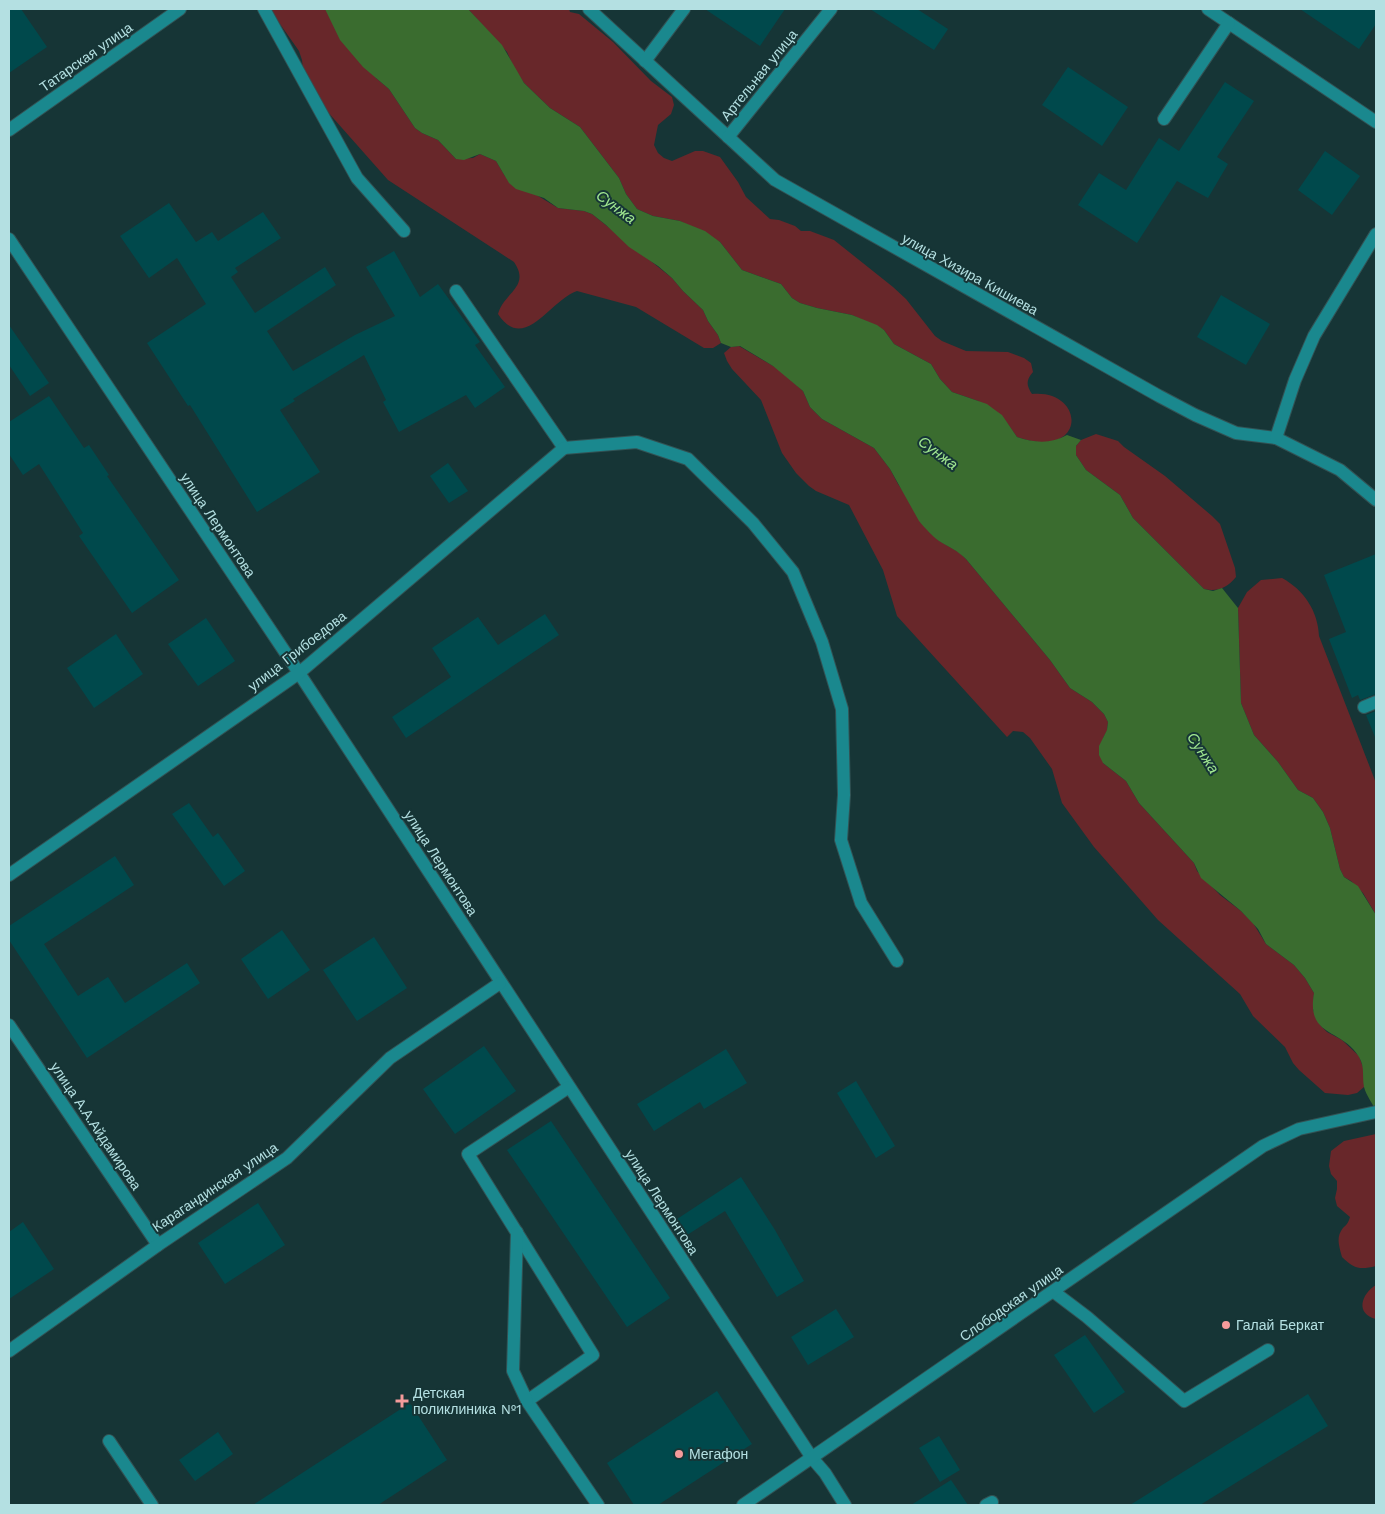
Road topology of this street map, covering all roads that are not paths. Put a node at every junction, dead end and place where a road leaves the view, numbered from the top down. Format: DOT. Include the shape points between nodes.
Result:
graph roads {
  1 [pos="180,9"];
  2 [pos="264,9"];
  3 [pos="589,9"];
  4 [pos="684,9"];
  5 [pos="831,9"];
  6 [pos="1208,9"];
  7 [pos="1229,23"];
  8 [pos="645,61"];
  9 [pos="1164,119"];
  10 [pos="1376,122"];
  11 [pos="9,130"];
  12 [pos="728,136"];
  13 [pos="404,232"];
  14 [pos="1376,234"];
  15 [pos="9,238"];
  16 [pos="456,291"];
  17 [pos="1276,438"];
  18 [pos="564,448"];
  19 [pos="1376,500"];
  20 [pos="299,673"];
  21 [pos="9,875"];
  22 [pos="897,961"];
  23 [pos="500,983"];
  24 [pos="9,1024"];
  25 [pos="569,1086"];
  26 [pos="1376,1112"];
  27 [pos="517,1232"];
  28 [pos="158,1245"];
  29 [pos="1054,1292"];
  30 [pos="1268,1350"];
  31 [pos="9,1351"];
  32 [pos="527,1401"];
  33 [pos="109,1442"];
  34 [pos="812,1458"];
  35 [pos="152,1505"];
  36 [pos="598,1505"];
  37 [pos="743,1505"];
  38 [pos="846,1505"];
  1 -- 11 [label="street, Татарская улица"];
  2 -- 13 [label="street" via="357,178"];
  3 -- 8 [label="street, улица Хизира Кишиева"];
  4 -- 8 [label="street"];
  5 -- 12 [label="street, Артельная улица"];
  6 -- 7 [label="street"];
  7 -- 9 [label="street"];
  7 -- 10 [label="street"];
  8 -- 12 [label="street, улица Хизира Кишиева"];
  12 -- 17 [label="street, улица Хизира Кишиева" via="783,185 1159,396 1236,433"];
  14 -- 17 [label="street" via="1314,336"];
  15 -- 20 [label="street, улица Лермонтова"];
  16 -- 18 [label="street"];
  17 -- 19 [label="street, улица Хизира Кишиева" via="1340,470"];
  18 -- 20 [label="street, улица Грибоедова"];
  18 -- 22 [label="street" via="637,442 688,459 753,523 793,572 822,642 842,709 844,794 841,840 861,903"];
  20 -- 21 [label="street, улица Грибоедова"];
  20 -- 23 [label="street, улица Лермонтова"];
  23 -- 25 [label="street, улица Лермонтова"];
  23 -- 28 [label="street, Карагандинская улица" via="390,1058 287,1158"];
  24 -- 28 [label="street, улица А.А.Айдамирова"];
  25 -- 27 [label="street" via="468,1154"];
  25 -- 34 [label="street, улица Лермонтова"];
  26 -- 29 [label="street, Слободская улица" via="1299,1129 1263,1146"];
  27 -- 32 [label="street" via="513,1371"];
  27 -- 32 [label="street" via="593,1355"];
  28 -- 31 [label="street, Карагандинская улица"];
  29 -- 30 [label="street" via="1087,1316 1184,1401"];
  29 -- 34 [label="street, Слободская улица"];
  32 -- 36 [label="street"];
  33 -- 35 [label="street"];
  34 -- 37 [label="street, Слободская улица"];
  34 -- 38 [label="street, улица Лермонтова"];
}
